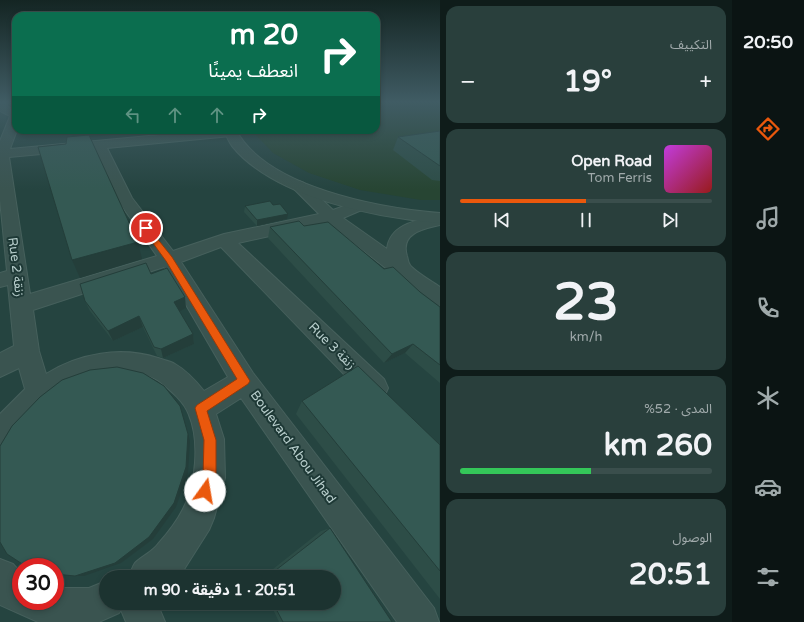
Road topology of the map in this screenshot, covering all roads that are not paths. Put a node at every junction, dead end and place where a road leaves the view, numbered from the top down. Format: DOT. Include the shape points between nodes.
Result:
graph roads {
  1 [pos="10,131"];
  2 [pos="209,134"];
  3 [pos="232,134"];
  4 [pos="99,144"];
  5 [pos="1,154"];
  6 [pos="299,186"];
  7 [pos="358,206"];
  8 [pos="331,217"];
  9 [pos="440,219"];
  10 [pos="224,240"];
  11 [pos="169,259"];
  12 [pos="401,269"];
  13 [pos="9,278"];
  14 [pos="440,298"];
  15 [pos="21,306"];
  16 [pos="27,351"];
  17 [pos="0,366"];
  18 [pos="244,381"];
  19 [pos="39,393"];
  20 [pos="389,402"];
  21 [pos="201,408"];
  22 [pos="0,439"];
  23 [pos="155,570"];
  24 [pos="0,577"];
  25 [pos="12,591"];
  26 [pos="99,603"];
  27 [pos="64,607"];
  28 [pos="140,610"];
  29 [pos="146,622"];
  30 [pos="420,622"];
  1 -- 5 [label="street, Rue 2 زنقة"];
  2 -- 4 [label="street"];
  3 -- 6 [label="street" via="240,147 254,160"];
  4 -- 5 [label="street"];
  4 -- 11 [label="street, Boulevard Abou Jihad" via="125,199"];
  5 -- 13 [label="street, Rue 2 زنقة"];
  6 -- 7 [label="street"];
  6 -- 8 [label="street"];
  7 -- 8 [label="street"];
  7 -- 9 [label="street"];
  8 -- 10 [label="street"];
  8 -- 12 [label="street"];
  9 -- 12 [label="street" via="415,226 401,234 396,247"];
  10 -- 11 [label="street"];
  10 -- 20 [label="street, Rue 3 زنقة"];
  11 -- 15 [label="street"];
  11 -- 18 [label="street, Boulevard Abou Jihad"];
  12 -- 14 [label="street"];
  13 -- 15 [label="street, Rue 2 زنقة"];
  15 -- 16 [label="street, Rue 2 زنقة"];
  16 -- 17 [label="street"];
  16 -- 19 [label="street, Rue 2 زنقة"];
  18 -- 21 [label="street"];
  18 -- 30 [label="street, Boulevard Abou Jihad"];
  19 -- 21 [label="street" via="64,376 91,366 118,362 143,364 166,372 185,387"];
  19 -- 22 [label="street" via="13,419"];
  21 -- 23 [label="street" via="210,440 209,478 197,518 170,558"];
  24 -- 25 [label="street"];
  26 -- 27 [label="street" via="89,607"];
  28 -- 29 [label="street"];
}
